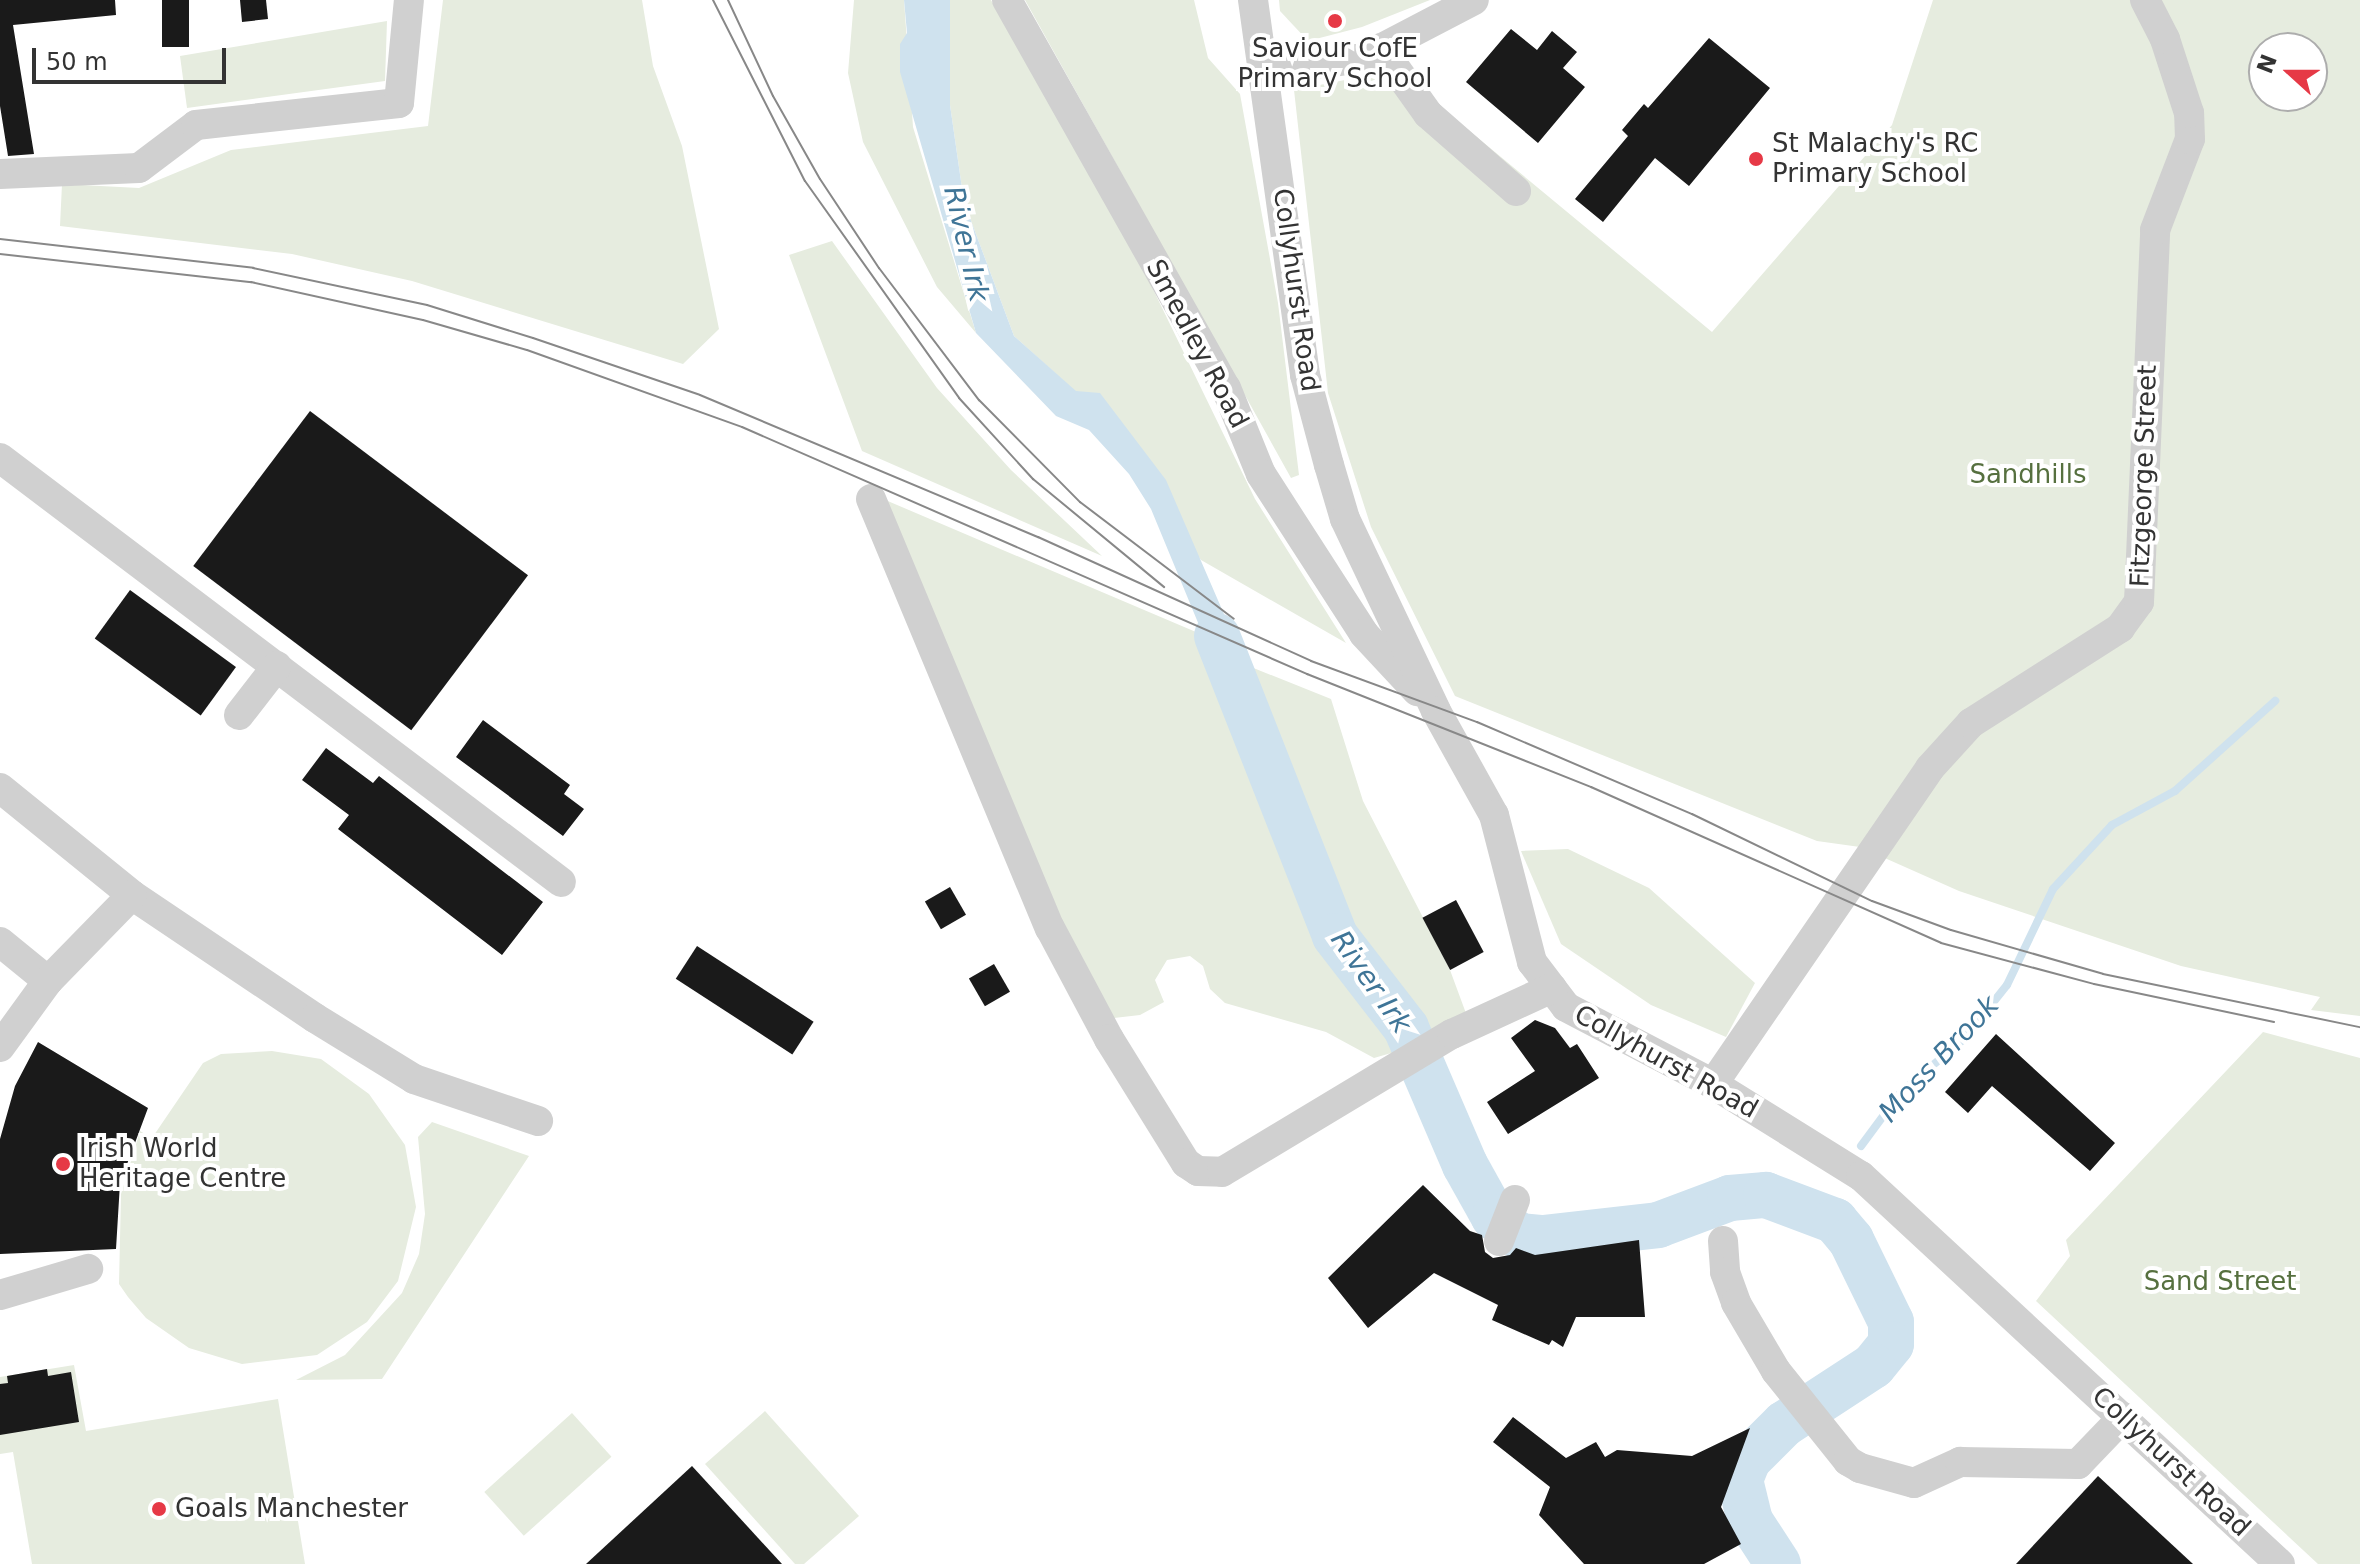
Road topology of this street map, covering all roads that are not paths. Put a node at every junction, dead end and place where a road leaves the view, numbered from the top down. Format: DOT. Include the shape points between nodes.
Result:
graph roads {
  1 [pos="409,0"];
  2 [pos="1007,0"];
  3 [pos="1253,0"];
  4 [pos="1474,0"];
  5 [pos="2145,0"];
  6 [pos="1381,48"];
  7 [pos="1267,70"];
  8 [pos="0,174"];
  9 [pos="1516,191"];
  10 [pos="0,458"];
  11 [pos="871,499"];
  12 [pos="277,666"];
  13 [pos="1436,711"];
  14 [pos="239,715"];
  15 [pos="0,788"];
  16 [pos="561,882"];
  17 [pos="132,895"];
  18 [pos="0,942"];
  19 [pos="48,981"];
  20 [pos="1552,988"];
  21 [pos="2,1037"];
  22 [pos="1713,1084"];
  23 [pos="538,1121"];
  24 [pos="1515,1200"];
  25 [pos="1499,1241"];
  26 [pos="1723,1241"];
  27 [pos="88,1269"];
  28 [pos="0,1295"];
  29 [pos="2123,1417"];
  30 [pos="2280,1564"];
  1 -- 8 [label="street" via="399,103 196,125 139,168"];
  2 -- 13 [label="street, Smedley Road" via="1226,388 1261,474 1364,634"];
  3 -- 7 [label="street, Collyhurst Road"];
  4 -- 6 [label="street"];
  5 -- 22 [label="street, Fitzgeorge Street" via="2165,39 2189,113 2190,139 2155,230 2139,602 2120,628 1971,723 1930,768"];
  6 -- 7 [label="street" via="1363,58"];
  6 -- 9 [label="street" via="1428,114"];
  7 -- 13 [label="street, Collyhurst Road" via="1305,375 1345,519"];
  10 -- 12 [label="street"];
  11 -- 20 [label="street" via="1050,928 1109,1039 1186,1163 1198,1171 1222,1172 1452,1034"];
  12 -- 14 [label="street"];
  12 -- 16 [label="street"];
  13 -- 20 [label="street, Collyhurst Road" via="1494,815 1532,962"];
  15 -- 17 [label="street"];
  17 -- 19 [label="street"];
  17 -- 23 [label="street" via="414,1079"];
  18 -- 19 [label="street"];
  19 -- 21 [label="street"];
  20 -- 22 [label="street, Collyhurst Road" via="1566,1007"];
  22 -- 29 [label="street, Collyhurst Road" via="1861,1176"];
  24 -- 25 [label="street"];
  26 -- 29 [label="street" via="1725,1272 1736,1303 1776,1371 1860,1468 1914,1483 1960,1462 2078,1464"];
  27 -- 28 [label="street"];
  29 -- 30 [label="street, Collyhurst Road"];
}
